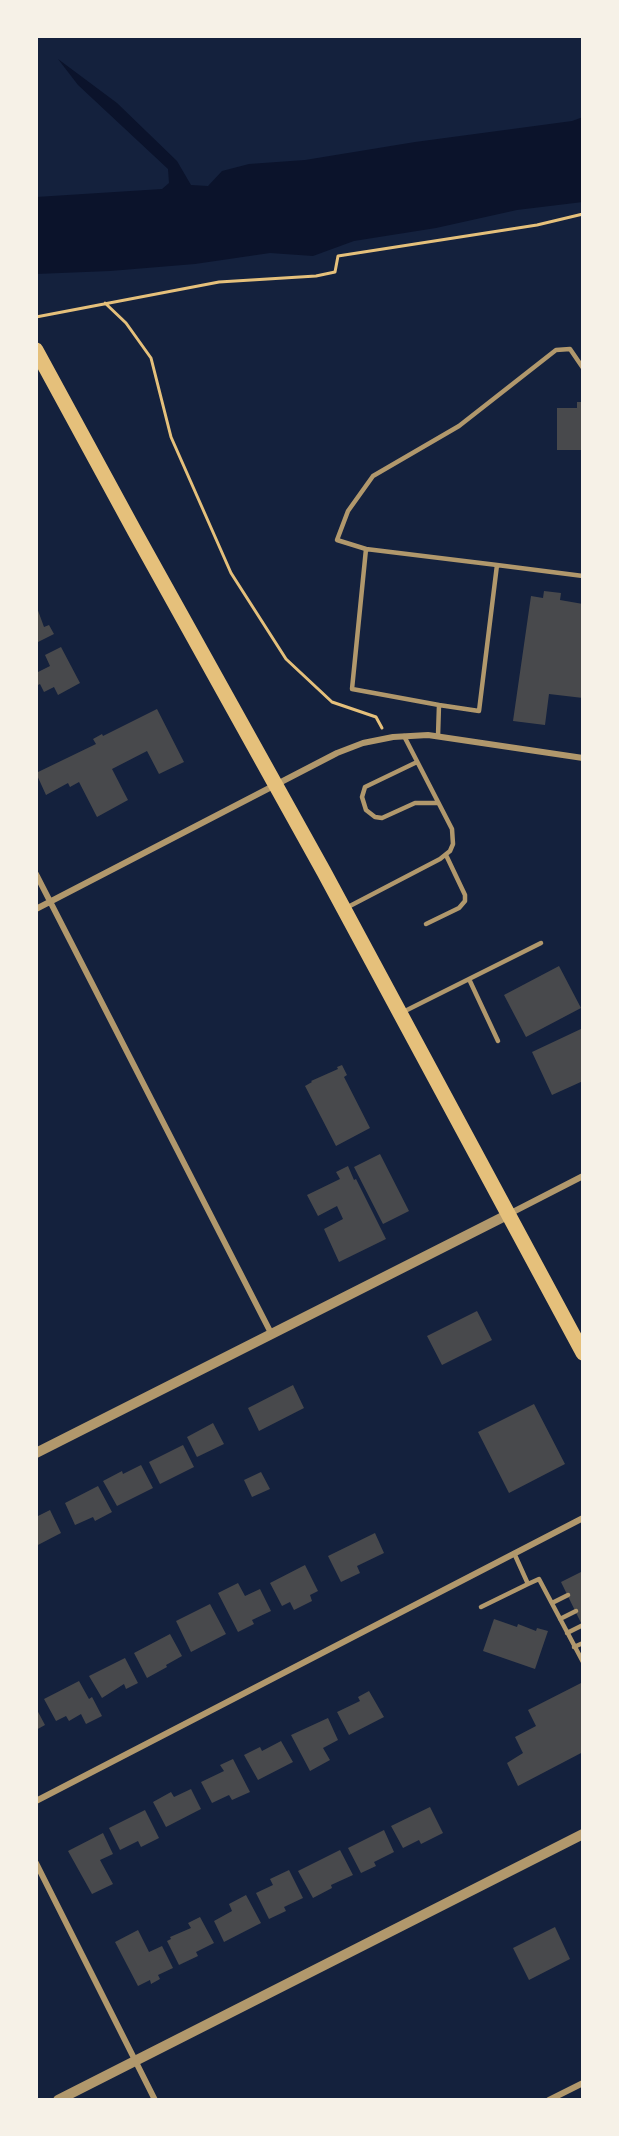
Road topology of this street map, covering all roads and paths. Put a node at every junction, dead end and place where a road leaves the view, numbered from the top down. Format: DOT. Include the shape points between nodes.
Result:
graph roads {
  1 [pos="583,214"];
  2 [pos="105,303"];
  3 [pos="36,317"];
  4 [pos="36,350"];
  5 [pos="583,368"];
  6 [pos="366,549"];
  7 [pos="497,566"];
  8 [pos="583,576"];
  9 [pos="439,705"];
  10 [pos="404,736"];
  11 [pos="438,736"];
  12 [pos="387,738"];
  13 [pos="583,758"];
  14 [pos="417,762"];
  15 [pos="275,784"];
  16 [pos="438,803"];
  17 [pos="446,855"];
  18 [pos="36,874"];
  19 [pos="50,902"];
  20 [pos="36,909"];
  21 [pos="344,909"];
  22 [pos="426,924"];
  23 [pos="541,943"];
  24 [pos="469,979"];
  25 [pos="400,1013"];
  26 [pos="498,1041"];
  27 [pos="583,1176"];
  28 [pos="509,1214"];
  29 [pos="272,1335"];
  30 [pos="583,1353"];
  31 [pos="37,1450"];
  32 [pos="583,1518"];
  33 [pos="514,1553"];
  34 [pos="528,1584"];
  35 [pos="568,1595"];
  36 [pos="552,1603"];
  37 [pos="481,1607"];
  38 [pos="576,1611"];
  39 [pos="560,1619"];
  40 [pos="583,1625"];
  41 [pos="567,1633"];
  42 [pos="583,1643"];
  43 [pos="574,1647"];
  44 [pos="583,1662"];
  45 [pos="36,1801"];
  46 [pos="583,1834"];
  47 [pos="36,1863"];
  48 [pos="136,2061"];
  49 [pos="583,2083"];
  50 [pos="58,2100"];
  51 [pos="155,2100"];
  52 [pos="549,2100"];
  1 -- 2 [label="path" via="515,229 338,255 335,272 316,276 219,282"];
  2 -- 3 [label="path"];
  2 -- 12 [label="path" via="126,323 151,358 171,437 231,573 286,659 332,702 376,717"];
  4 -- 15 [label="main road"];
  5 -- 6 [label="lane" via="570,350 556,350 459,426 373,476 348,511 337,540"];
  6 -- 7 [label="lane"];
  6 -- 9 [label="lane" via="352,689"];
  7 -- 8 [label="lane"];
  7 -- 9 [label="lane" via="479,711"];
  9 -- 11 [label="lane"];
  10 -- 11 [label="street"];
  10 -- 12 [label="street"];
  10 -- 14 [label="lane"];
  11 -- 13 [label="street"];
  12 -- 15 [label="street" via="337,753"];
  14 -- 16 [label="lane"];
  14 -- 16 [label="lane" via="365,787 362,797 366,810 382,818 416,803"];
  15 -- 19 [label="street"];
  15 -- 21 [label="main road"];
  16 -- 17 [label="lane" via="454,836"];
  17 -- 21 [label="lane"];
  17 -- 22 [label="lane" via="465,901"];
  18 -- 19 [label="street"];
  19 -- 20 [label="street"];
  19 -- 29 [label="street"];
  21 -- 25 [label="main road"];
  23 -- 24 [label="lane"];
  24 -- 25 [label="lane"];
  24 -- 26 [label="lane"];
  25 -- 28 [label="main road"];
  27 -- 28 [label="street"];
  28 -- 29 [label="street"];
  28 -- 30 [label="main road"];
  29 -- 31 [label="street"];
  32 -- 33 [label="street"];
  33 -- 34 [label="lane"];
  33 -- 45 [label="street"];
  34 -- 36 [label="lane" via="539,1579"];
  34 -- 37 [label="lane"];
  35 -- 36 [label="lane"];
  36 -- 39 [label="lane"];
  38 -- 39 [label="lane"];
  39 -- 41 [label="lane"];
  40 -- 41 [label="lane"];
  41 -- 43 [label="lane"];
  42 -- 43 [label="lane"];
  43 -- 44 [label="lane"];
  46 -- 48 [label="street"];
  47 -- 48 [label="street"];
  48 -- 50 [label="street"];
  48 -- 51 [label="street"];
  49 -- 52 [label="street"];
}
